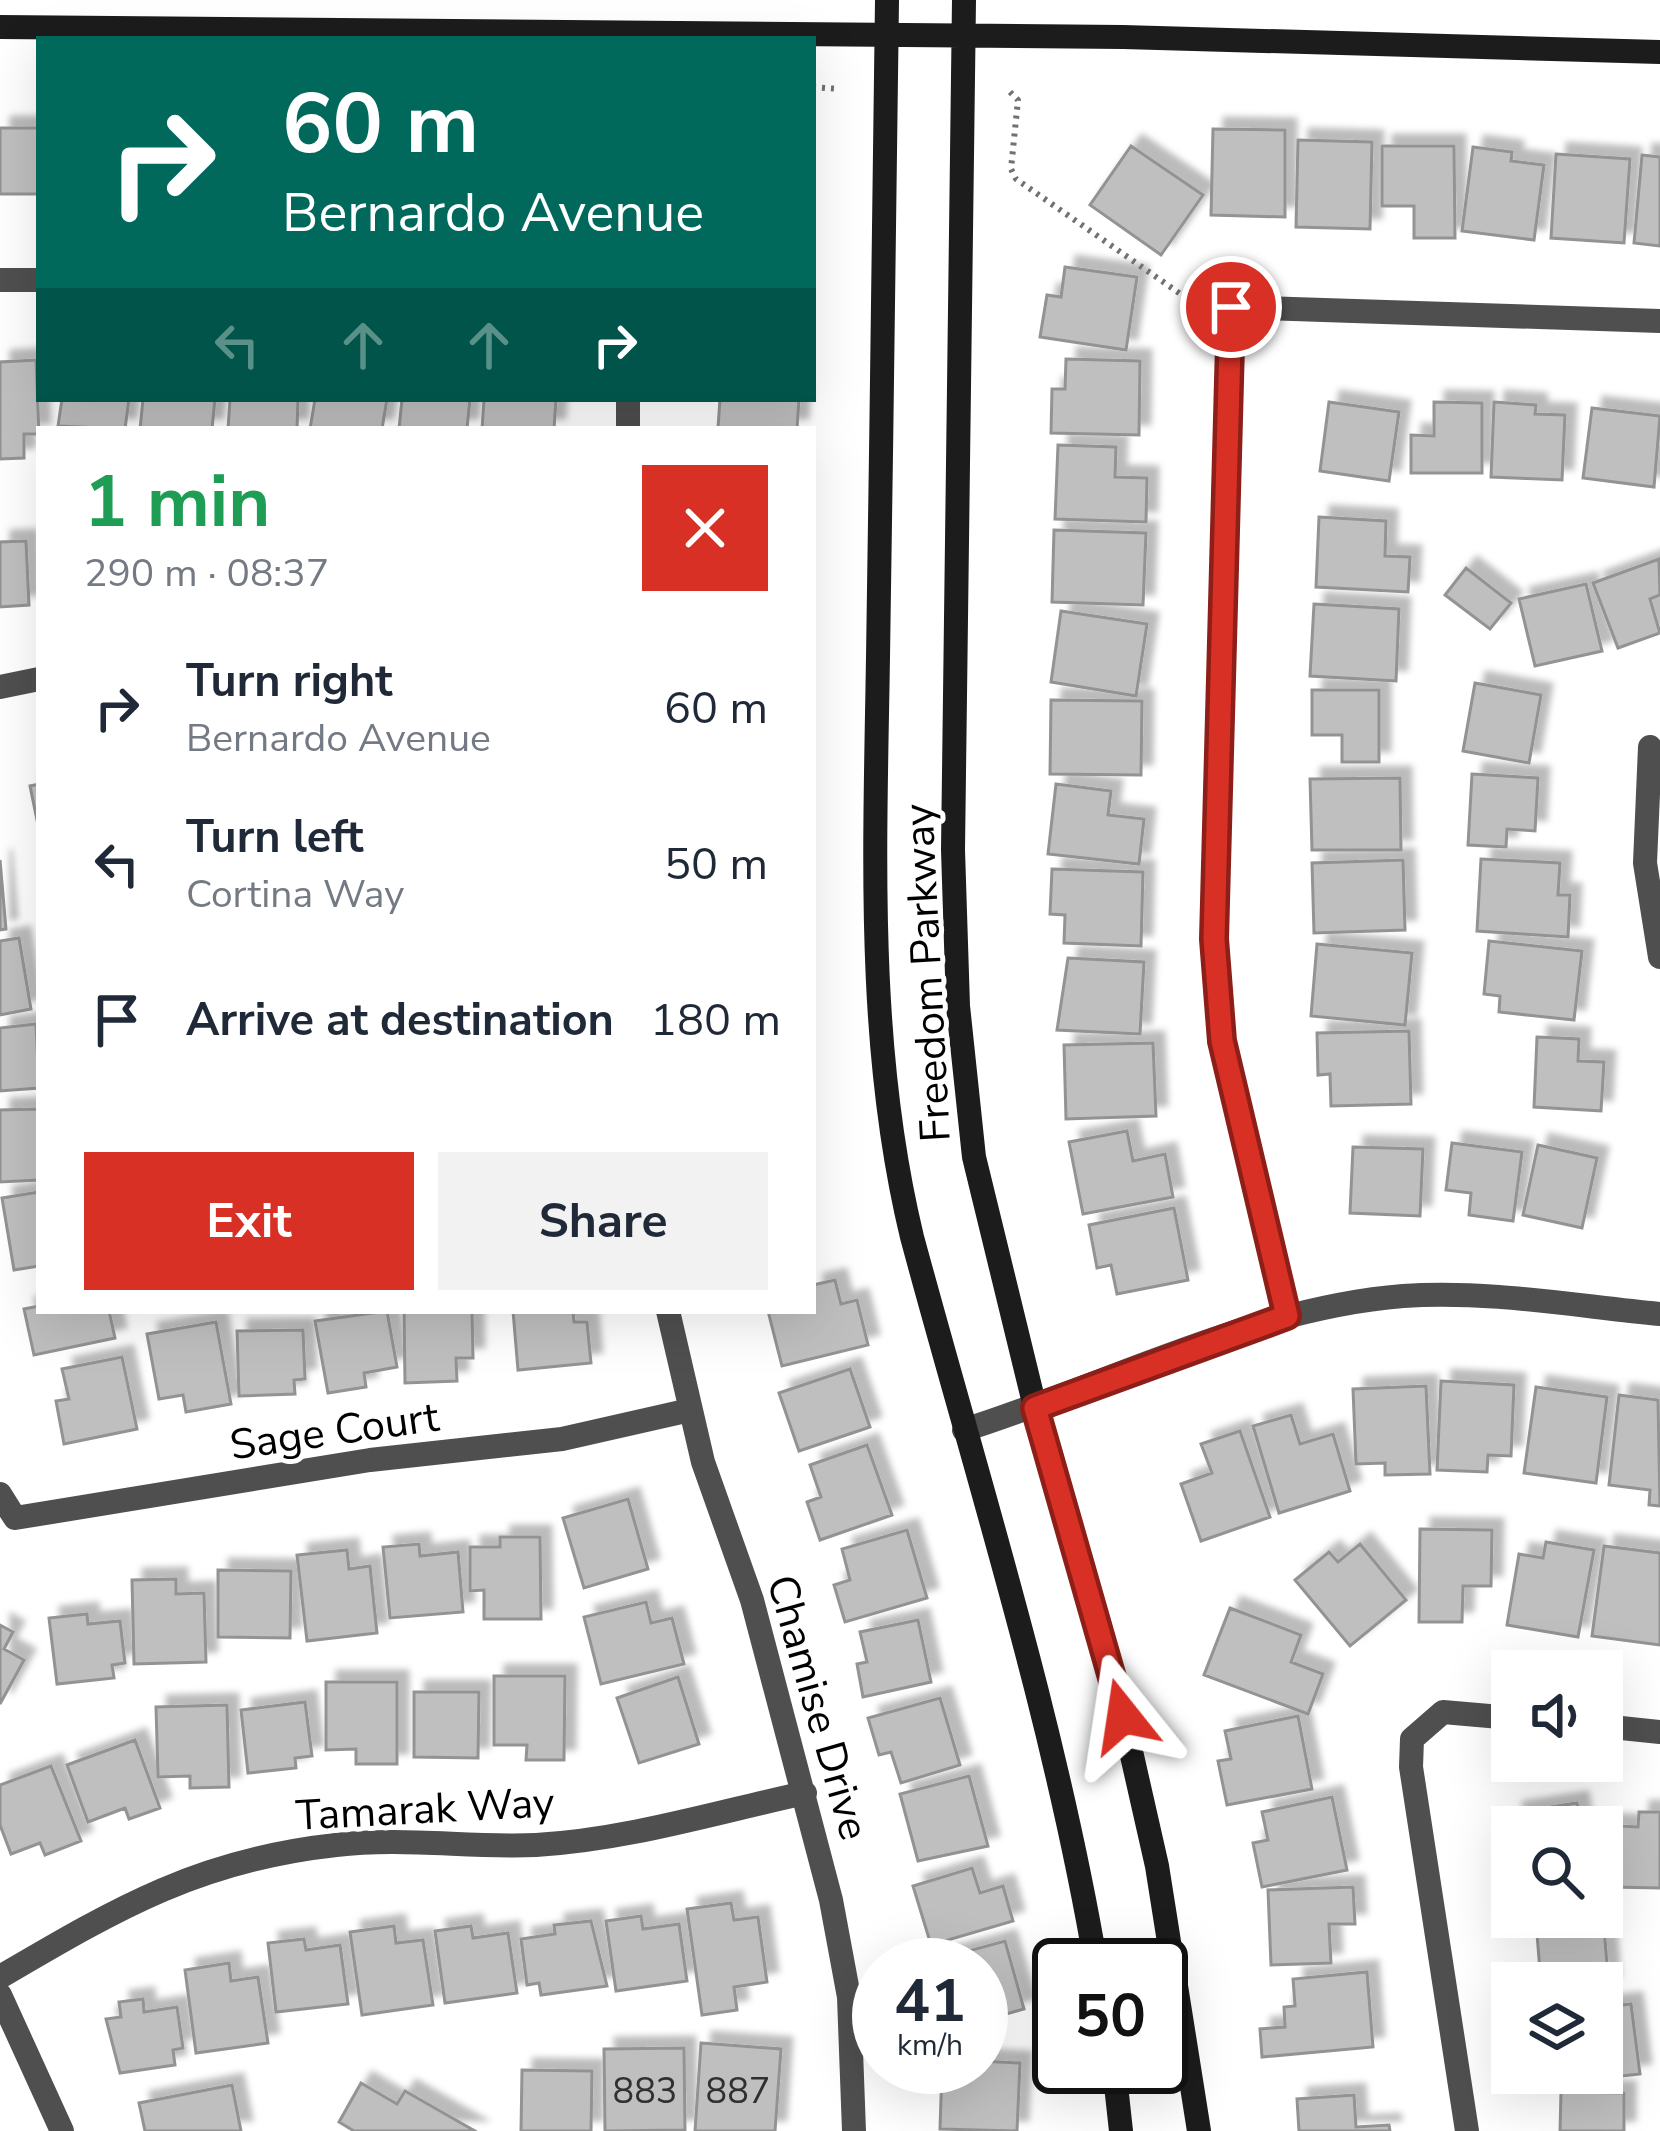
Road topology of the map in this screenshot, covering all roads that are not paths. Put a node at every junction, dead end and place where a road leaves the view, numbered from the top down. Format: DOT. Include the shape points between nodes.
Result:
graph roads {
  1 [pos="887,0"];
  2 [pos="964,0"];
  3 [pos="0,27"];
  4 [pos="887,36"];
  5 [pos="963,37"];
  6 [pos="1660,52"];
  7 [pos="0,280"];
  8 [pos="36,280"];
  9 [pos="1660,321"];
  10 [pos="36,680"];
  11 [pos="0,687"];
  12 [pos="1650,747"];
  13 [pos="1660,957"];
  14 [pos="669,1314"];
  15 [pos="1660,1314"];
  16 [pos="1287,1316"];
  17 [pos="1035,1408"];
  18 [pos="690,1410"];
  19 [pos="964,1430"];
  20 [pos="0,1493"];
  21 [pos="1491,1716"];
  22 [pos="1623,1728"];
  23 [pos="1660,1732"];
  24 [pos="805,1793"];
  25 [pos="1091,1938"];
  26 [pos="0,1977"];
  27 [pos="0,1995"];
  28 [pos="1117,2094"];
  29 [pos="62,2131"];
  30 [pos="854,2131"];
  31 [pos="1121,2131"];
  32 [pos="1199,2131"];
  33 [pos="1467,2131"];
  1 -- 4 [label="main road, Freedom Parkway"];
  2 -- 5 [label="main road, Freedom Parkway"];
  3 -- 4 [label="main road"];
  4 -- 5 [label="main road"];
  4 -- 19 [label="main road, Freedom Parkway" via="876,966 895,1168"];
  5 -- 6 [label="main road"];
  5 -- 17 [label="main road, Freedom Parkway" via="958,1006 974,1157"];
  7 -- 8 [label="street"];
  9 -- 16 [label="street" via="1230,317 1214,939 1222,1041"];
  10 -- 11 [label="street"];
  12 -- 13 [label="street" via="1645,863"];
  14 -- 18 [label="street, Chamise Drive"];
  15 -- 16 [label="street" via="1464,1295 1401,1296"];
  16 -- 17 [label="street"];
  17 -- 19 [label="street"];
  17 -- 32 [label="main road, Freedom Parkway" via="1143,1802"];
  18 -- 20 [label="street, Sage Court" via="562,1439 370,1460 15,1518"];
  18 -- 24 [label="street, Chamise Drive"];
  19 -- 25 [label="main road, Freedom Parkway" via="1072,1832"];
  21 -- 33 [label="street" via="1443,1712 1412,1739"];
  22 -- 23 [label="street"];
  24 -- 26 [label="street, Tamarak Way" via="595,1839 337,1844 260,1857 133,1898"];
  24 -- 30 [label="street, Chamise Drive" via="850,1996"];
  27 -- 29 [label="street"];
  28 -- 31 [label="main road"];
}
